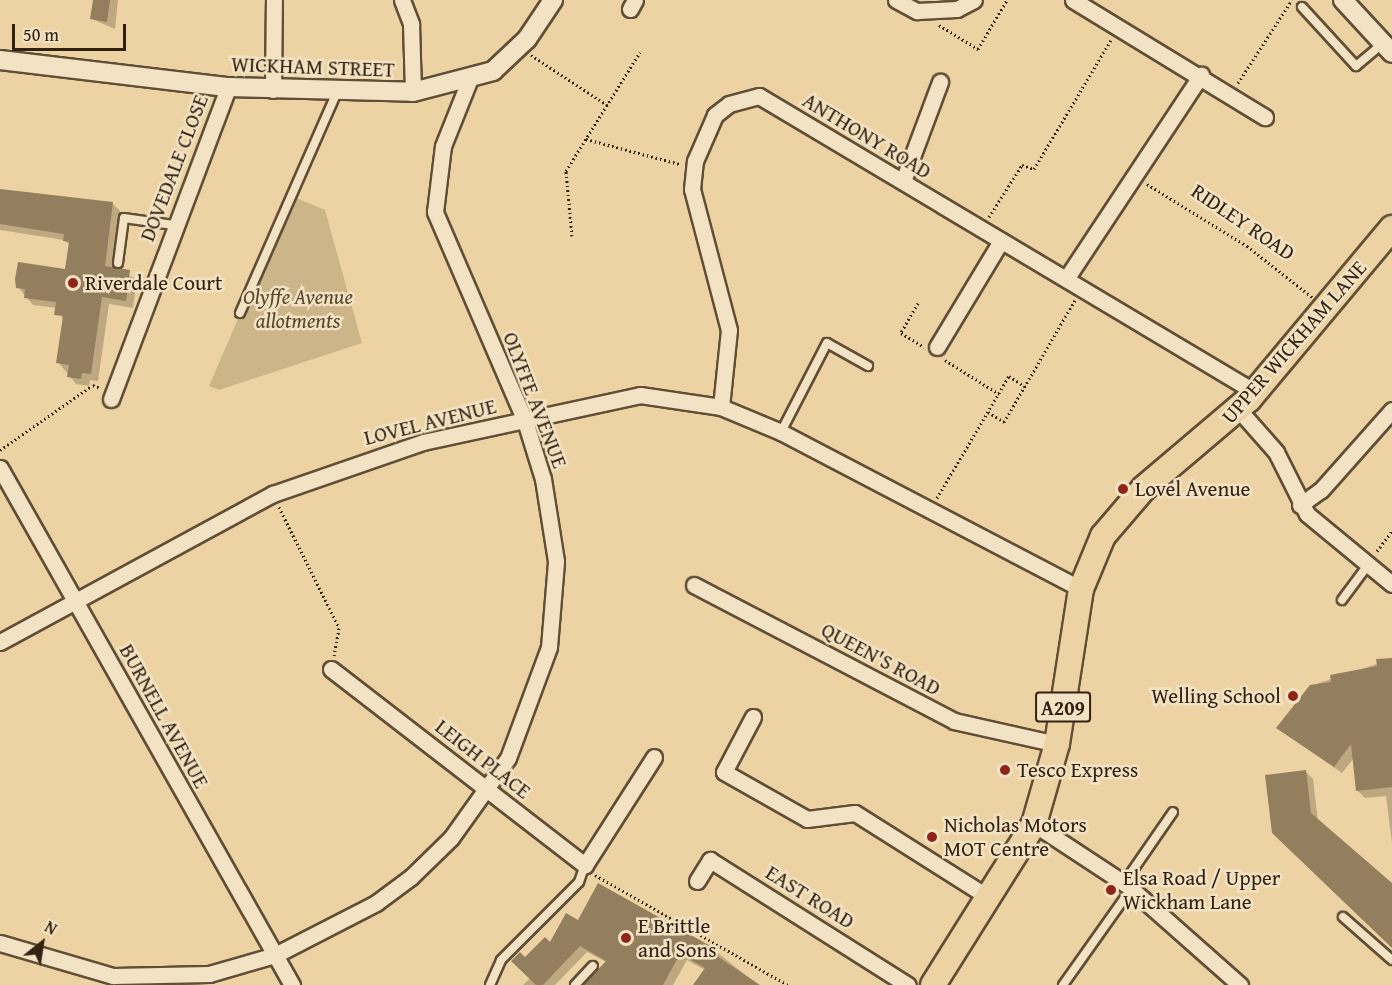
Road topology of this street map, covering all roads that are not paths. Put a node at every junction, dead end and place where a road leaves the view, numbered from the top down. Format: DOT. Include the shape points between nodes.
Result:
graph roads {
  1 [pos="274,0"];
  2 [pos="402,0"];
  3 [pos="553,0"];
  4 [pos="896,0"];
  5 [pos="974,0"];
  6 [pos="1073,0"];
  7 [pos="1343,0"];
  8 [pos="1302,7"];
  9 [pos="1387,48"];
  10 [pos="0,60"];
  11 [pos="1201,75"];
  12 [pos="469,81"];
  13 [pos="940,82"];
  14 [pos="228,87"];
  15 [pos="273,90"];
  16 [pos="413,92"];
  17 [pos="336,94"];
  18 [pos="1265,117"];
  19 [pos="903,181"];
  20 [pos="174,225"];
  21 [pos="1392,228"];
  22 [pos="1001,241"];
  23 [pos="118,263"];
  24 [pos="1066,279"];
  25 [pos="240,313"];
  26 [pos="937,347"];
  27 [pos="868,366"];
  28 [pos="110,395"];
  29 [pos="1247,401"];
  30 [pos="721,407"];
  31 [pos="1392,410"];
  32 [pos="525,421"];
  33 [pos="781,432"];
  34 [pos="0,468"];
  35 [pos="1300,505"];
  36 [pos="1367,565"];
  37 [pos="1392,584"];
  38 [pos="694,585"];
  39 [pos="1081,589"];
  40 [pos="73,600"];
  41 [pos="1342,600"];
  42 [pos="0,642"];
  43 [pos="331,669"];
  44 [pos="753,717"];
  45 [pos="1057,744"];
  46 [pos="654,757"];
  47 [pos="488,790"];
  48 [pos="1173,812"];
  49 [pos="1034,824"];
  50 [pos="585,865"];
  51 [pos="697,881"];
  52 [pos="1128,886"];
  53 [pos="991,898"];
  54 [pos="1343,917"];
  55 [pos="0,943"];
  56 [pos="275,955"];
  57 [pos="1392,960"];
  58 [pos="593,966"];
  59 [pos="291,985"];
  60 [pos="490,985"];
  61 [pos="575,985"];
  62 [pos="908,985"];
  63 [pos="933,985"];
  64 [pos="1063,985"];
  65 [pos="1240,985"];
  1 -- 15 [label="street"];
  2 -- 16 [label="street" via="411,24"];
  3 -- 12 [label="street, WICKHAM STREET" via="510,58"];
  4 -- 5 [label="street" via="917,11 957,9"];
  6 -- 11 [label="street"];
  7 -- 9 [label="street"];
  8 -- 9 [label="lane" via="1356,66"];
  10 -- 14 [label="street, WICKHAM STREET"];
  11 -- 18 [label="street"];
  11 -- 24 [label="street"];
  12 -- 16 [label="street, WICKHAM STREET"];
  12 -- 32 [label="street, OLYFFE AVENUE" via="443,146 435,212"];
  13 -- 19 [label="street"];
  14 -- 15 [label="street, WICKHAM STREET"];
  14 -- 20 [label="street, DOVEDALE CLOSE"];
  15 -- 17 [label="street, WICKHAM STREET"];
  16 -- 17 [label="street, WICKHAM STREET"];
  17 -- 25 [label="lane"];
  19 -- 22 [label="street, ANTHONY ROAD"];
  19 -- 30 [label="street, ANTHONY ROAD" via="759,96 729,104 716,115 694,167 694,211 729,330"];
  20 -- 23 [label="lane" via="124,218"];
  20 -- 28 [label="street, DOVEDALE CLOSE"];
  21 -- 29 [label="main road, UPPER WICKHAM LANE / A209"];
  22 -- 24 [label="street, ANTHONY ROAD"];
  22 -- 26 [label="street"];
  24 -- 29 [label="street, ANTHONY ROAD"];
  27 -- 33 [label="lane" via="827,343"];
  29 -- 35 [label="street, ANTHONY ROAD"];
  29 -- 39 [label="main road, UPPER WICKHAM LANE / A209" via="1118,514 1091,558"];
  30 -- 32 [label="street, LOVEL AVENUE" via="640,395"];
  30 -- 33 [label="street, LOVEL AVENUE"];
  31 -- 35 [label="street" via="1321,490"];
  32 -- 40 [label="street, LOVEL AVENUE" via="378,455 273,494"];
  32 -- 47 [label="street, OLYFFE AVENUE" via="551,525 554,602 537,690"];
  33 -- 39 [label="street, LOVEL AVENUE"];
  34 -- 40 [label="street, BURNELL AVENUE"];
  35 -- 36 [label="street"];
  36 -- 37 [label="street"];
  36 -- 41 [label="lane"];
  38 -- 45 [label="street, QUEEN'S ROAD" via="954,721"];
  39 -- 45 [label="main road, UPPER WICKHAM LANE / A209"];
  40 -- 42 [label="street, LOVEL AVENUE"];
  40 -- 56 [label="street, BURNELL AVENUE"];
  43 -- 47 [label="street, LEIGH PLACE"];
  44 -- 53 [label="street" via="724,772 807,819 855,813"];
  45 -- 49 [label="main road, UPPER WICKHAM LANE / A209"];
  46 -- 50 [label="street"];
  47 -- 50 [label="street, LEIGH PLACE"];
  47 -- 56 [label="street, OLYFFE AVENUE" via="411,877 376,903"];
  48 -- 52 [label="lane"];
  49 -- 52 [label="street"];
  49 -- 53 [label="main road, UPPER WICKHAM LANE / A209"];
  50 -- 60 [label="lane" via="579,882 501,960"];
  51 -- 62 [label="street, EAST ROAD" via="710,860"];
  52 -- 64 [label="lane"];
  52 -- 65 [label="street"];
  53 -- 63 [label="main road, UPPER WICKHAM LANE / A209"];
  54 -- 57 [label="lane"];
  55 -- 56 [label="street, OLYFFE AVENUE" via="113,976 209,974"];
  56 -- 59 [label="street, BURNELL AVENUE"];
  58 -- 61 [label="lane"];
}
